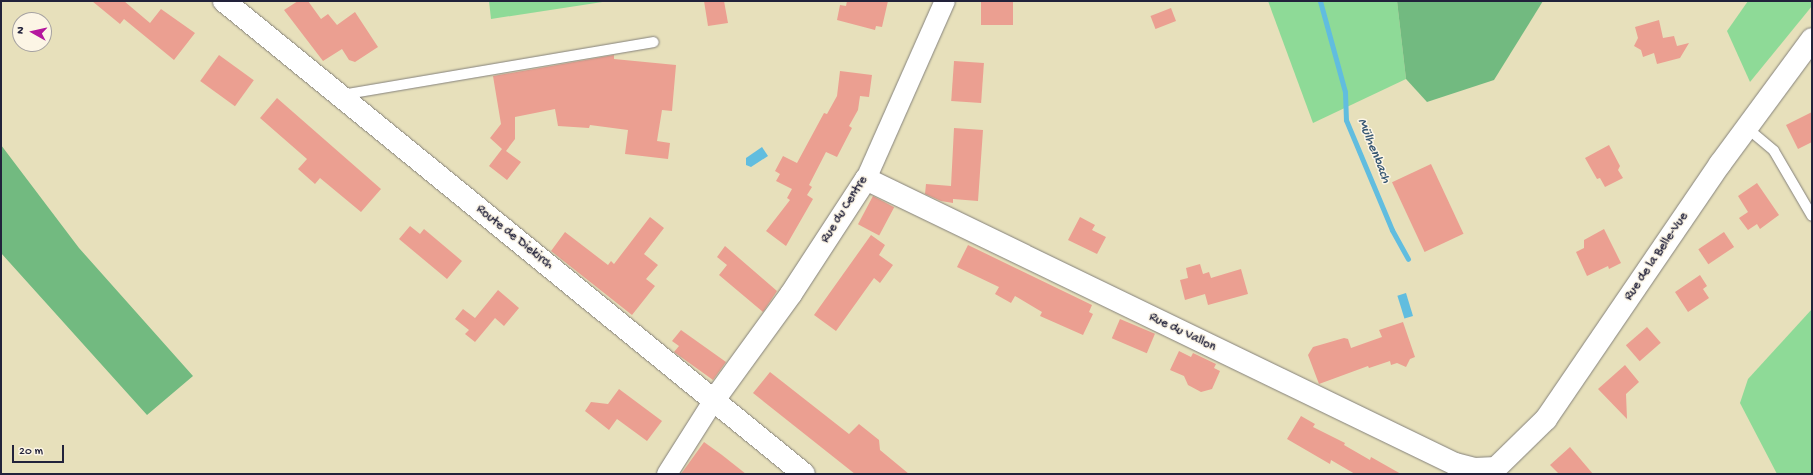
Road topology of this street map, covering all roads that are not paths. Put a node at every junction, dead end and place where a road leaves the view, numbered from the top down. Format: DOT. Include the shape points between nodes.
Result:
graph roads {
  1 [pos="224,1"];
  2 [pos="945,1"];
  3 [pos="1812,39"];
  4 [pos="654,42"];
  5 [pos="338,96"];
  6 [pos="1747,128"];
  7 [pos="866,179"];
  8 [pos="1812,216"];
  9 [pos="714,400"];
  10 [pos="1497,471"];
  11 [pos="667,474"];
  12 [pos="804,474"];
  1 -- 5 [label="street, Route de Diekirch"];
  2 -- 7 [label="street, Rue du Centre"];
  3 -- 6 [label="street, Rue de la Belle-Vue"];
  4 -- 5 [label="lane"];
  5 -- 9 [label="street, Route de Diekirch"];
  6 -- 8 [label="lane" via="1774,151"];
  6 -- 10 [label="street, Rue de la Belle-Vue" via="1546,419"];
  7 -- 9 [label="street, Rue du Centre" via="791,294"];
  7 -- 10 [label="street, Rue du Vallon" via="1455,464"];
  9 -- 11 [label="street"];
  9 -- 12 [label="street, Route de Diekirch"];
}
